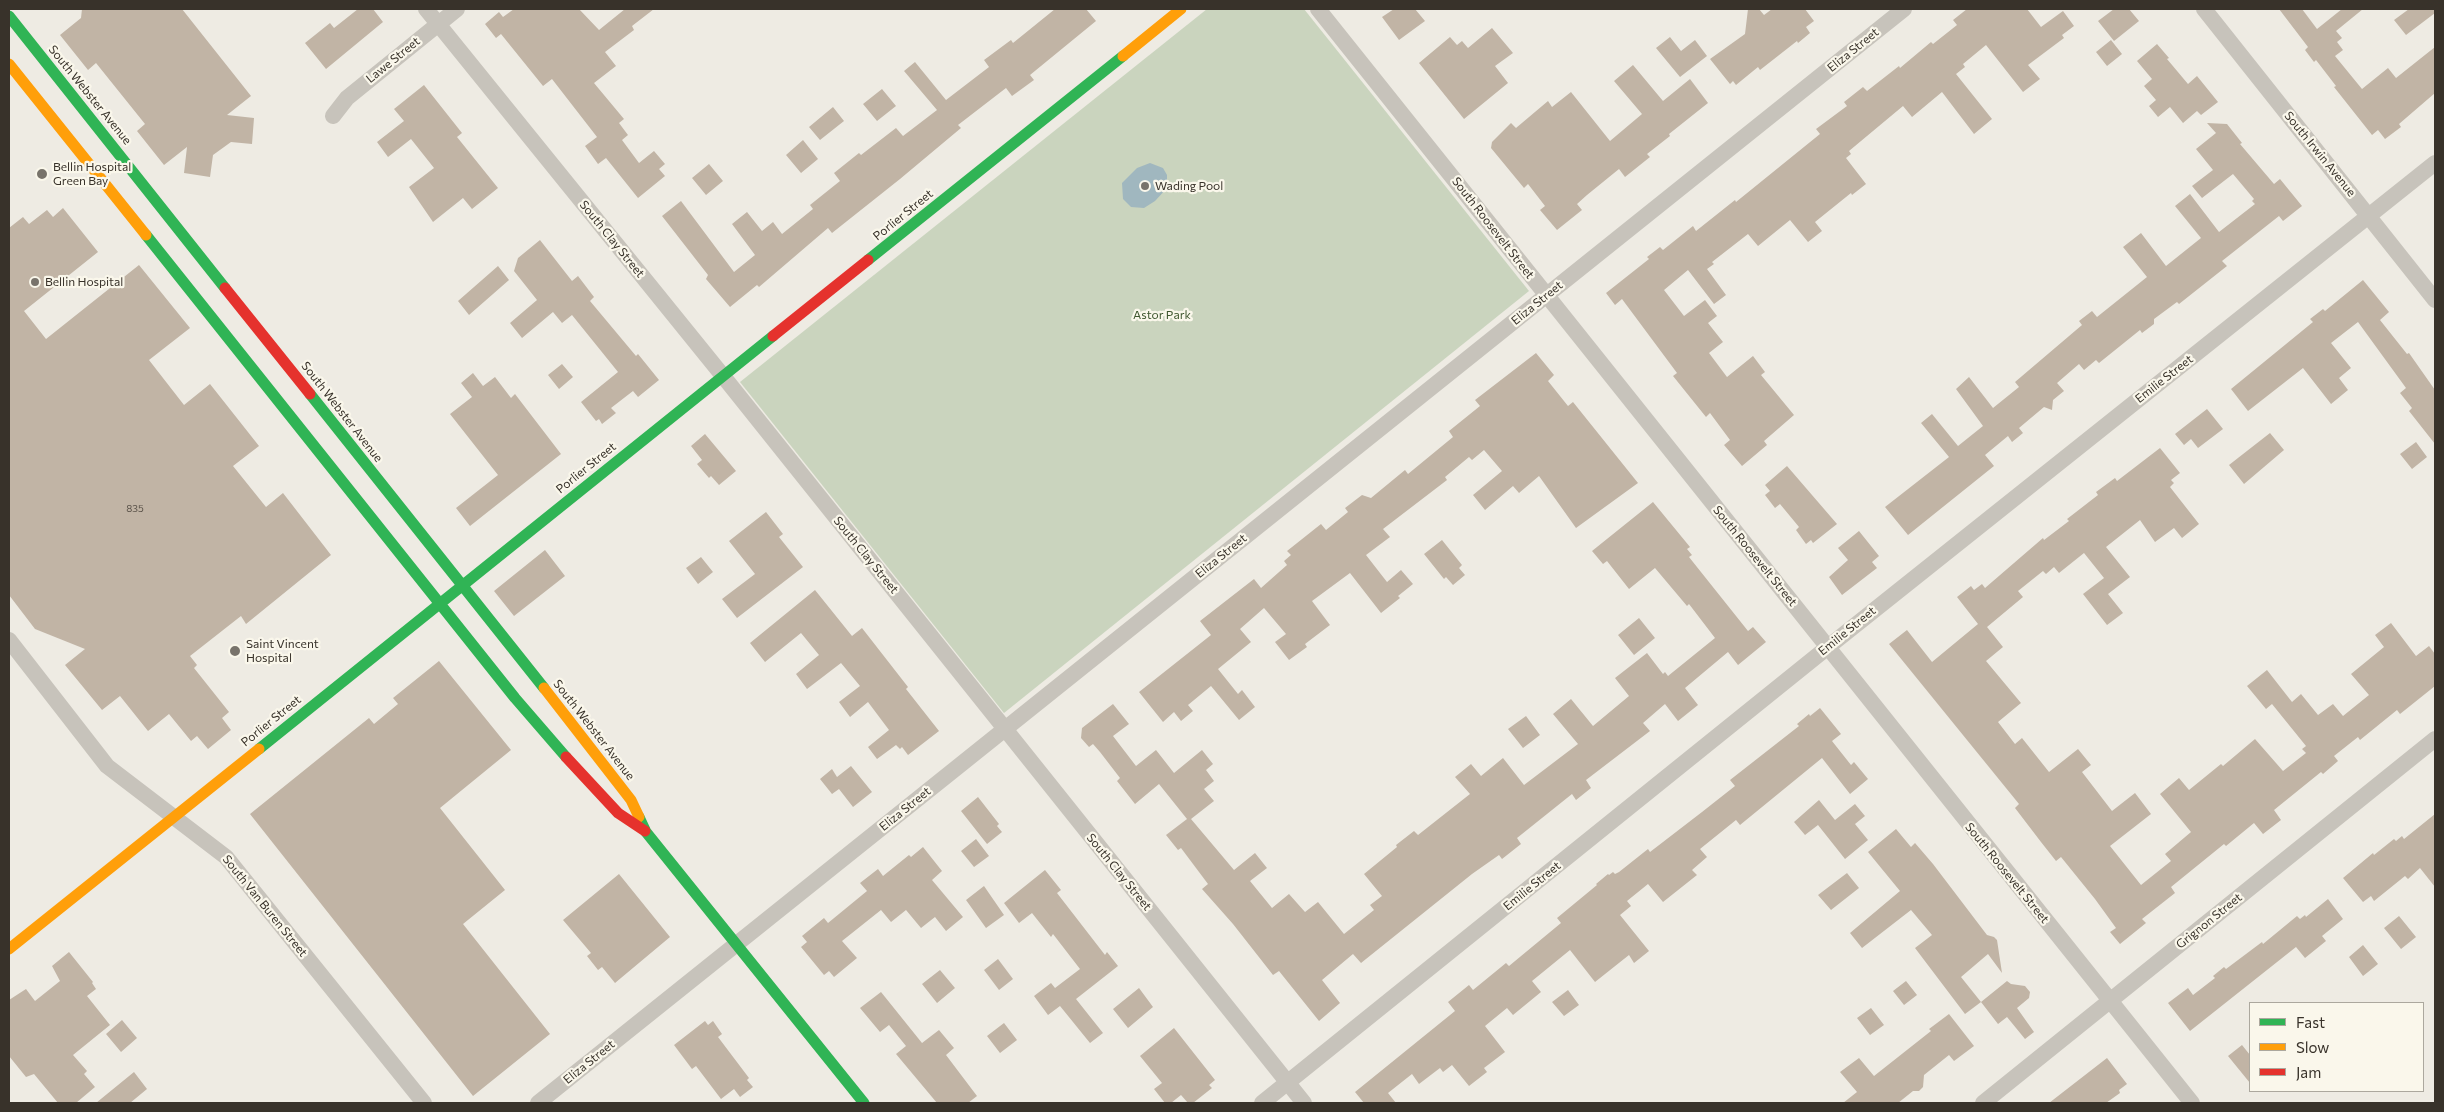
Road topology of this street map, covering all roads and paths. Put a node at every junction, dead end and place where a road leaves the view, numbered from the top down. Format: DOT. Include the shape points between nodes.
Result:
graph roads {
  1 [pos="426,9"];
  2 [pos="457,9"];
  3 [pos="1182,9"];
  4 [pos="1318,9"];
  5 [pos="1904,9"];
  6 [pos="2204,9"];
  7 [pos="9,16"];
  8 [pos="438,24"];
  9 [pos="9,64"];
  10 [pos="333,116"];
  11 [pos="2435,163"];
  12 [pos="2370,216"];
  13 [pos="1546,296"];
  14 [pos="2435,300"];
  15 [pos="723,376"];
  16 [pos="461,585"];
  17 [pos="438,603"];
  18 [pos="9,640"];
  19 [pos="1828,647"];
  20 [pos="1005,729"];
  21 [pos="2435,739"];
  22 [pos="173,817"];
  23 [pos="646,832"];
  24 [pos="736,944"];
  25 [pos="9,949"];
  26 [pos="2110,1001"];
  27 [pos="1287,1083"];
  28 [pos="424,1103"];
  29 [pos="538,1103"];
  30 [pos="864,1103"];
  31 [pos="1262,1103"];
  32 [pos="1304,1103"];
  33 [pos="1983,1103"];
  34 [pos="2192,1103"];
  1 -- 8 [label="street, South Clay Street"];
  2 -- 8 [label="street, Lawe Street"];
  3 -- 15 [label="main road, Porlier Street"];
  4 -- 13 [label="street, South Roosevelt Street"];
  5 -- 13 [label="street, Eliza Street"];
  6 -- 12 [label="street, South Irwin Avenue"];
  7 -- 16 [label="main road, South Webster Avenue"];
  8 -- 10 [label="street, Lawe Street" via="347,98"];
  8 -- 15 [label="street, South Clay Street"];
  9 -- 17 [label="main road, South Webster Avenue"];
  11 -- 12 [label="street, Emilie Street"];
  12 -- 14 [label="street, South Irwin Avenue"];
  12 -- 19 [label="street, Emilie Street"];
  13 -- 19 [label="street, South Roosevelt Street"];
  13 -- 20 [label="street, Eliza Street"];
  15 -- 16 [label="main road, Porlier Street"];
  15 -- 20 [label="street, South Clay Street"];
  16 -- 17 [label="main road, Porlier Street"];
  16 -- 23 [label="main road, South Webster Avenue" via="599,757 631,800"];
  17 -- 22 [label="main road, Porlier Street"];
  17 -- 23 [label="main road, South Webster Avenue" via="514,698 600,795 618,813"];
  18 -- 22 [label="street, South Van Buren Street" via="107,766"];
  19 -- 26 [label="street, South Roosevelt Street"];
  19 -- 27 [label="street, Emilie Street"];
  20 -- 24 [label="street, Eliza Street"];
  20 -- 27 [label="street, South Clay Street"];
  21 -- 26 [label="street, Grignon Street"];
  22 -- 25 [label="main road, Porlier Street"];
  22 -- 28 [label="street, South Van Buren Street" via="226,857"];
  23 -- 24 [label="main road, South Webster Avenue"];
  24 -- 29 [label="street, Eliza Street"];
  24 -- 30 [label="main road, South Webster Avenue"];
  26 -- 33 [label="street, Grignon Street"];
  26 -- 34 [label="street, South Roosevelt Street"];
  27 -- 31 [label="street, Emilie Street"];
  27 -- 32 [label="street, South Clay Street"];
}
